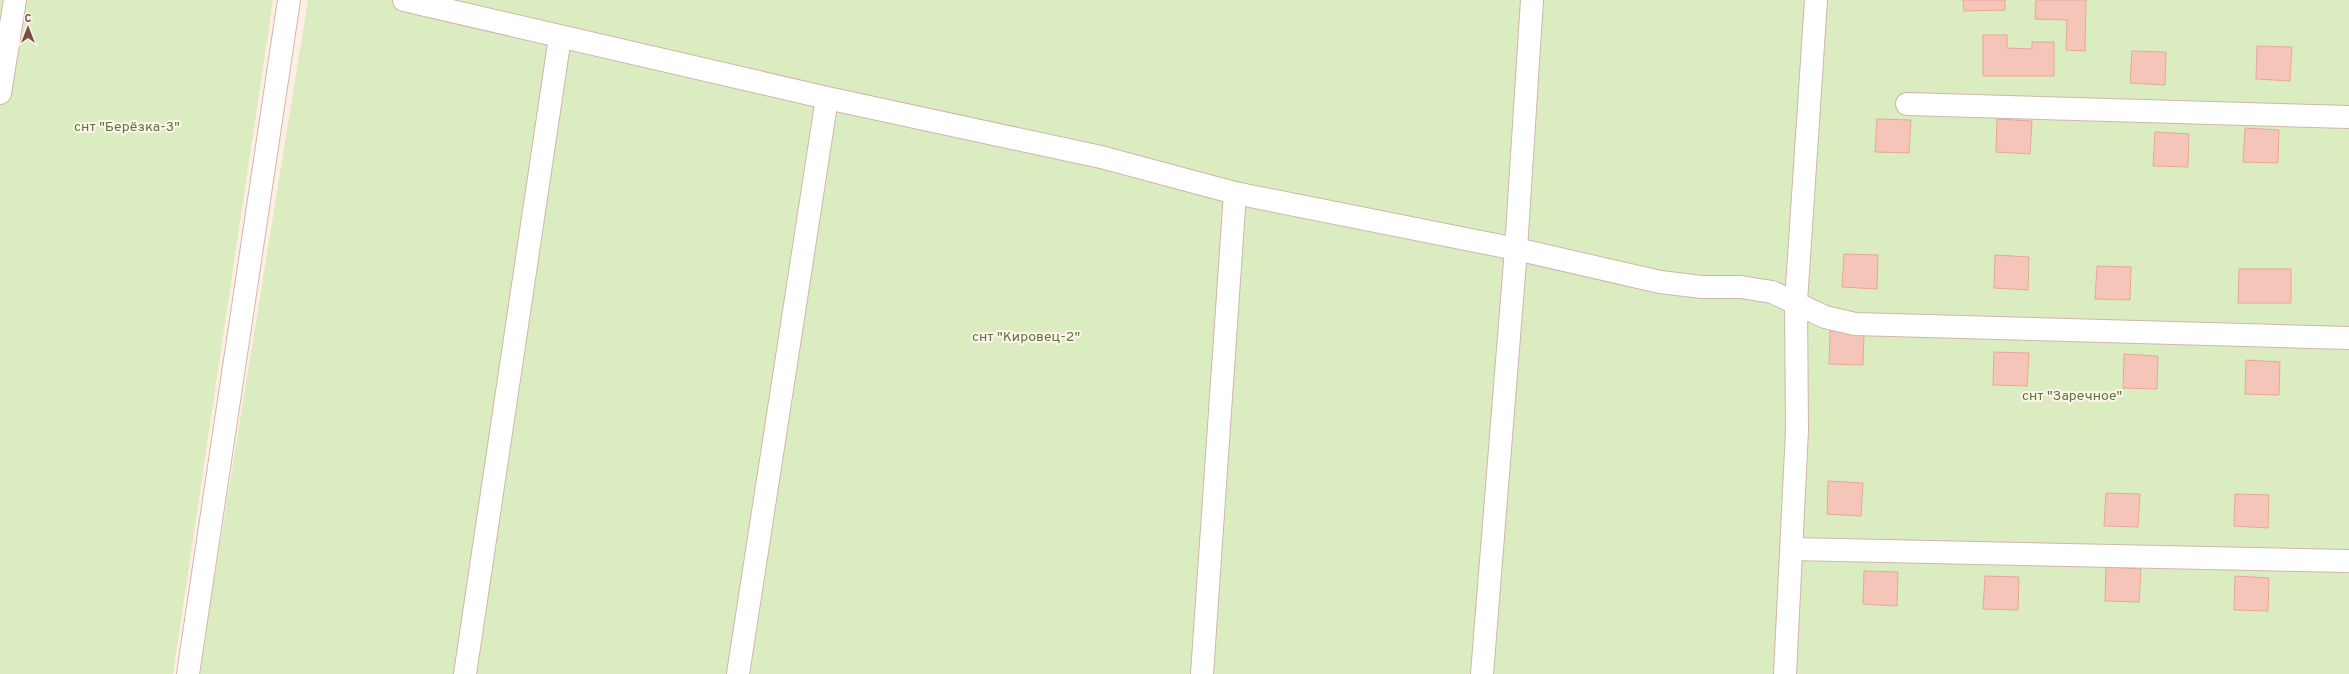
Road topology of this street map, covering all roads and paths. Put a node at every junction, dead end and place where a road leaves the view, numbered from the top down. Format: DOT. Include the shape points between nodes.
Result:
graph roads {
  1 [pos="15,0"];
  2 [pos="289,0"];
  3 [pos="404,0"];
  4 [pos="1532,0"];
  5 [pos="1816,0"];
  6 [pos="560,37"];
  7 [pos="0,93"];
  8 [pos="827,98"];
  9 [pos="1906,104"];
  10 [pos="2349,117"];
  11 [pos="1235,193"];
  12 [pos="1516,249"];
  13 [pos="1796,302"];
  14 [pos="2349,338"];
  15 [pos="1792,549"];
  16 [pos="2349,561"];
  17 [pos="188,674"];
  18 [pos="465,674"];
  19 [pos="738,674"];
  20 [pos="1202,674"];
  21 [pos="1482,674"];
  22 [pos="1785,674"];
  1 -- 7 [label="street"];
  2 -- 17 [label="street"];
  3 -- 6 [label="street"];
  4 -- 12 [label="street"];
  5 -- 13 [label="street"];
  6 -- 8 [label="street"];
  6 -- 18 [label="street"];
  8 -- 11 [label="street" via="1101,157"];
  8 -- 19 [label="street"];
  9 -- 10 [label="street"];
  11 -- 12 [label="street"];
  11 -- 20 [label="street"];
  12 -- 13 [label="street" via="1660,282 1702,287 1741,287 1772,292"];
  12 -- 21 [label="street"];
  13 -- 14 [label="street" via="1825,317 1855,324"];
  13 -- 15 [label="street" via="1797,430"];
  15 -- 16 [label="street"];
  15 -- 22 [label="street"];
}
